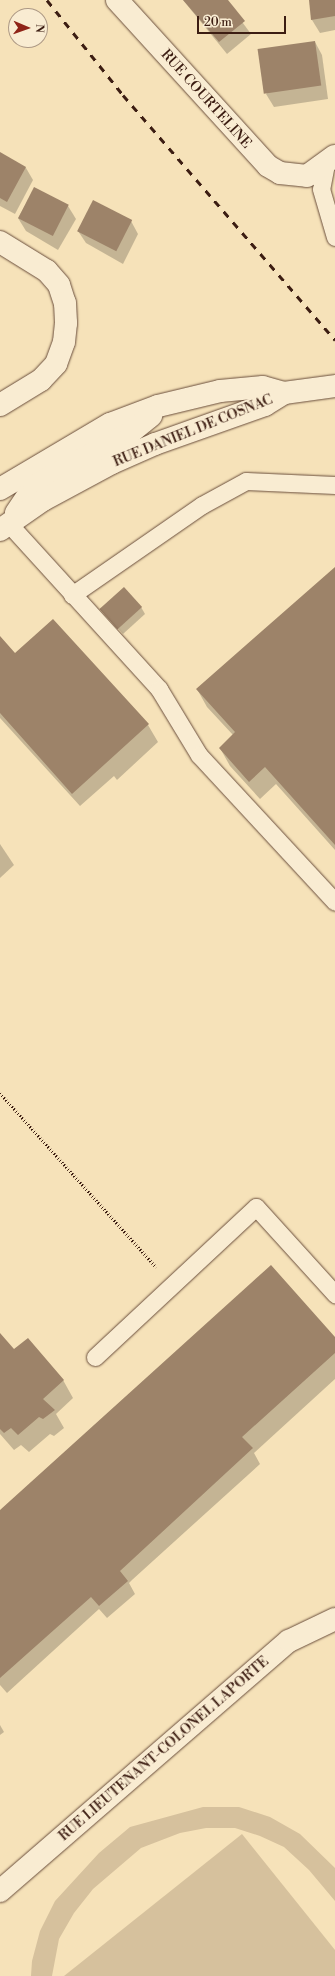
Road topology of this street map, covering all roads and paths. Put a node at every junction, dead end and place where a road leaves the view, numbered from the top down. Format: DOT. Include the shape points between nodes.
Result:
graph roads {
  1 [pos="117,0"];
  2 [pos="330,160"];
  3 [pos="335,237"];
  4 [pos="0,242"];
  5 [pos="335,386"];
  6 [pos="284,393"];
  7 [pos="166,404"];
  8 [pos="0,405"];
  9 [pos="335,485"];
  10 [pos="0,489"];
  11 [pos="5,527"];
  12 [pos="72,595"];
  13 [pos="335,902"];
  14 [pos="0,1093"];
  15 [pos="172,1285"];
  16 [pos="335,1294"];
  17 [pos="95,1357"];
  18 [pos="335,1619"];
  19 [pos="0,1891"];
  1 -- 2 [label="street, RUE COURTELINE" via="268,166 280,173 308,176"];
  2 -- 3 [label="lane" via="321,189"];
  4 -- 8 [label="street" via="51,276 58,285 65,303 66,323 64,342 56,364 42,380"];
  5 -- 6 [label="street, RUE DANIEL DE COSNAC"];
  6 -- 7 [label="street, RUE DANIEL DE COSNAC" via="263,387 220,391"];
  6 -- 11 [label="street, RUE DANIEL DE COSNAC" via="265,405 155,444 112,463 43,500"];
  7 -- 10 [label="street, RUE DANIEL DE COSNAC" via="110,424"];
  7 -- 11 [label="street" via="131,432 34,486"];
  9 -- 12 [label="lane" via="246,481 202,505"];
  11 -- 12 [label="lane"];
  12 -- 13 [label="lane" via="159,689 199,755"];
  14 -- 15 [label="path"];
  15 -- 16 [label="lane" via="256,1207"];
  15 -- 17 [label="lane"];
  18 -- 19 [label="street, RUE LIEUTENANT-COLONEL LAPORTE" via="289,1641"];
}
